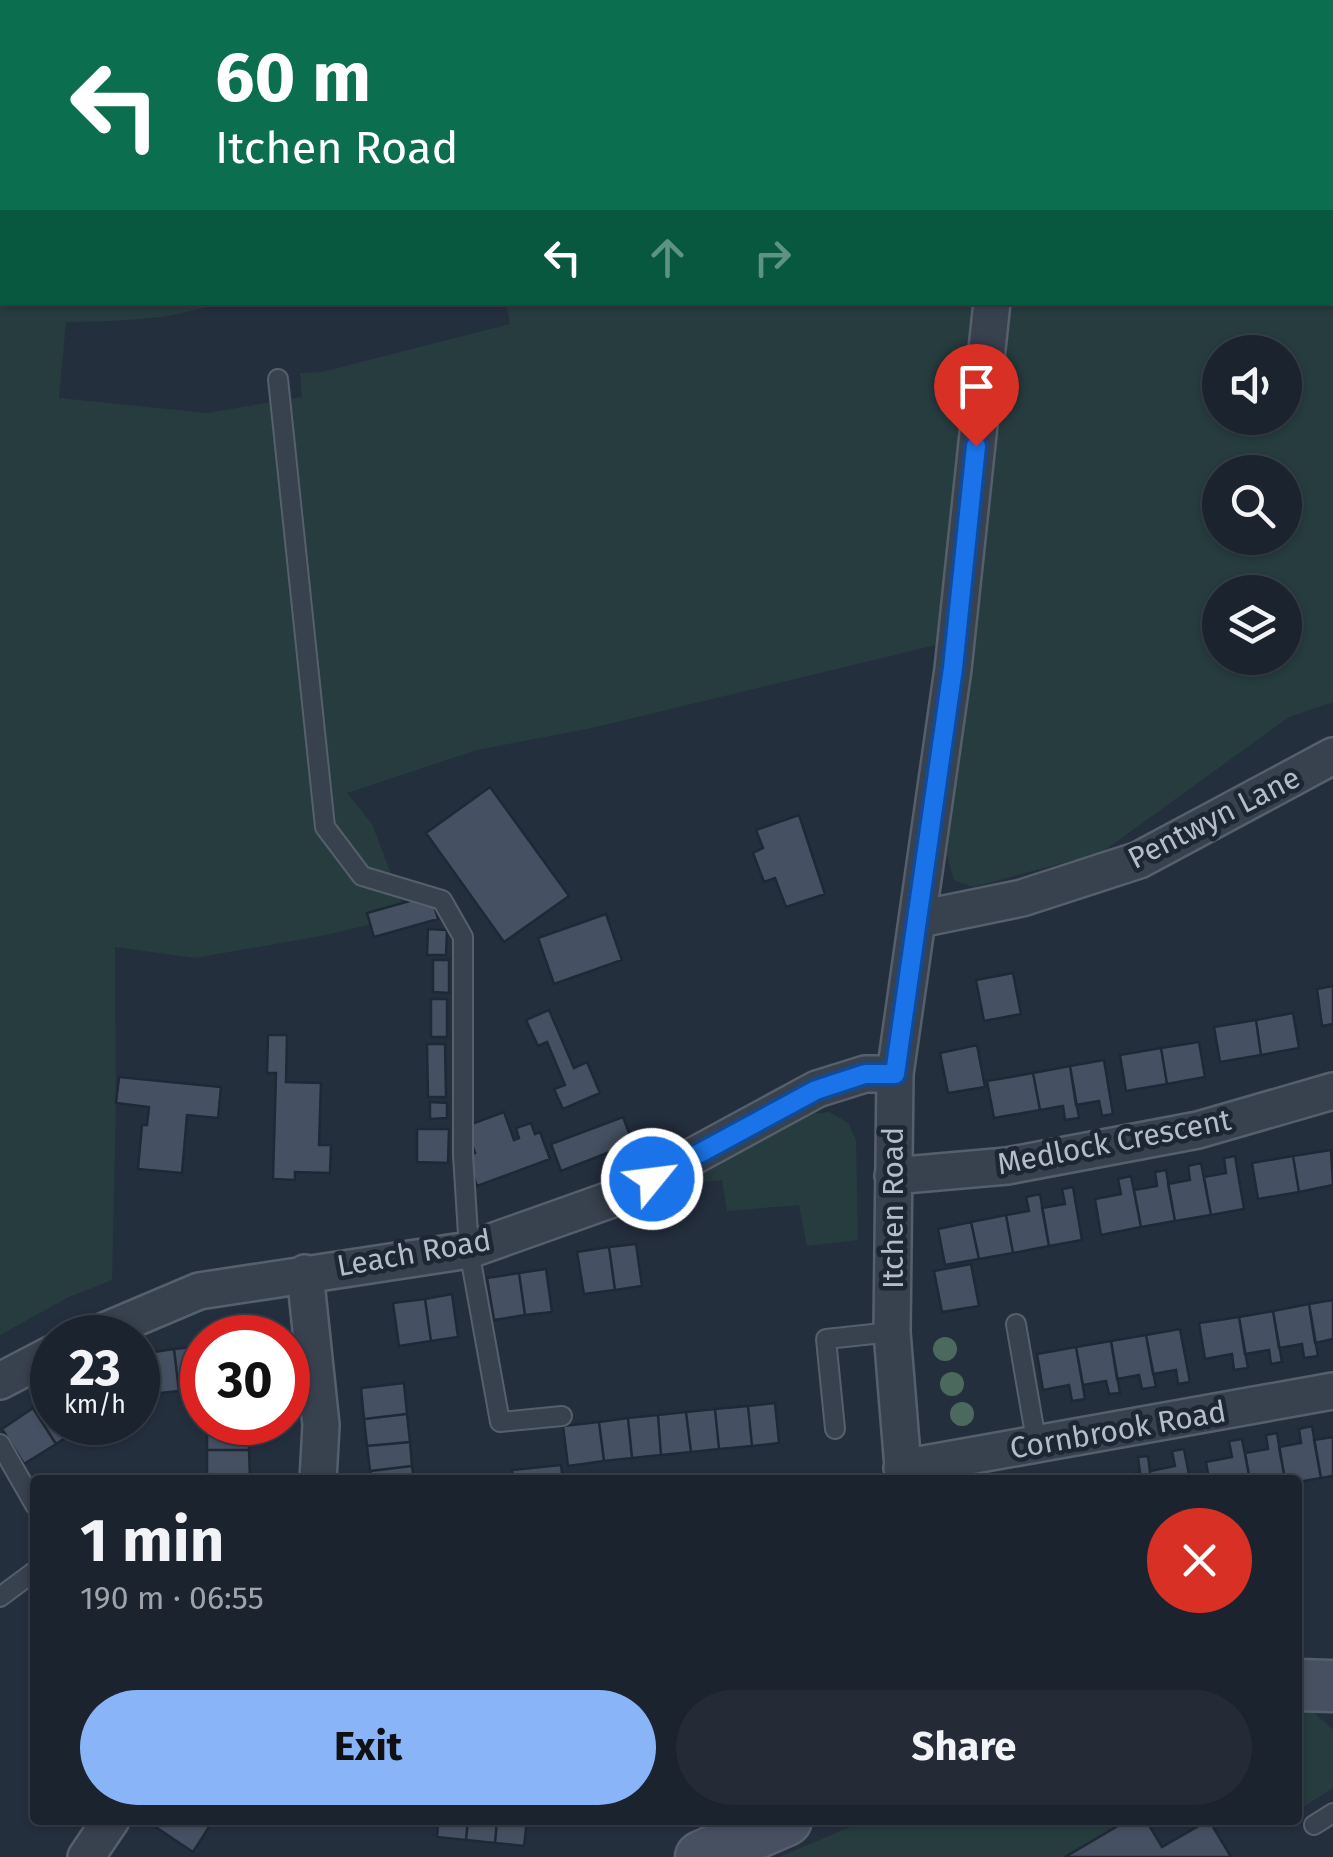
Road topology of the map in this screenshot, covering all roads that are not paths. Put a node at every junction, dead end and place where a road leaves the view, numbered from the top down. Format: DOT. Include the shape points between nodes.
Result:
graph roads {
  1 [pos="992,305"];
  2 [pos="278,379"];
  3 [pos="1333,756"];
  4 [pos="920,919"];
  5 [pos="895,1074"];
  6 [pos="1333,1091"];
  7 [pos="893,1176"];
  8 [pos="468,1250"];
  9 [pos="305,1273"];
  10 [pos="144,1315"];
  11 [pos="1016,1324"];
  12 [pos="892,1332"];
  13 [pos="30,1365"];
  14 [pos="0,1380"];
  15 [pos="1333,1391"];
  16 [pos="562,1416"];
  17 [pos="836,1429"];
  18 [pos="0,1444"];
  19 [pos="1036,1446"];
  20 [pos="903,1474"];
  21 [pos="318,1475"];
  22 [pos="30,1496"];
  23 [pos="30,1574"];
  24 [pos="0,1597"];
  25 [pos="1302,1685"];
  26 [pos="1333,1686"];
  27 [pos="1333,1814"];
  28 [pos="108,1825"];
  29 [pos="775,1825"];
  30 [pos="1314,1825"];
  31 [pos="86,1857"];
  32 [pos="701,1857"];
  1 -- 4 [label="street, Itchen Road"];
  2 -- 8 [label="lane" via="325,827 362,876 442,900 463,937"];
  3 -- 4 [label="street, Pentwyn Lane" via="1139,860 1022,898"];
  4 -- 5 [label="street, Itchen Road"];
  5 -- 7 [label="street, Itchen Road"];
  5 -- 8 [label="street, Leach Road" via="865,1074 816,1090 618,1197"];
  6 -- 7 [label="street, Medlock Crescent" via="1179,1133 1006,1166"];
  7 -- 12 [label="street, Itchen Road"];
  8 -- 9 [label="street, Leach Road"];
  8 -- 16 [label="lane" via="500,1422"];
  9 -- 10 [label="street, Leach Road" via="199,1292"];
  9 -- 21 [label="street" via="320,1425"];
  11 -- 19 [label="lane"];
  12 -- 17 [label="lane" via="826,1339"];
  12 -- 20 [label="street, Itchen Road"];
  13 -- 14 [label="street"];
  15 -- 19 [label="street, Cornbrook Road"];
  18 -- 22 [label="lane"];
  19 -- 20 [label="street, Cornbrook Road"];
  23 -- 24 [label="lane"];
  25 -- 26 [label="street"];
  27 -- 30 [label="lane"];
  28 -- 31 [label="street"];
  29 -- 32 [label="street"];
}
